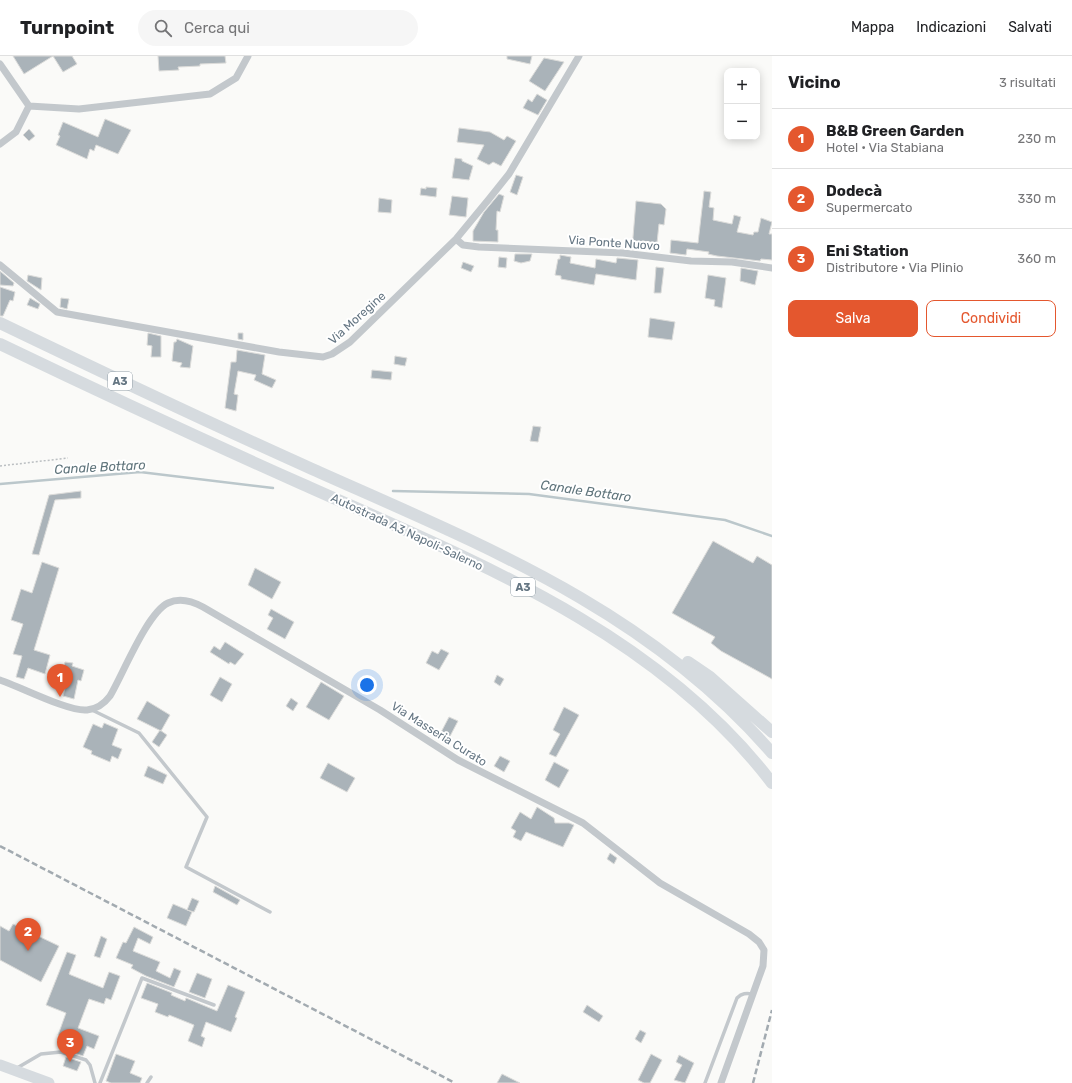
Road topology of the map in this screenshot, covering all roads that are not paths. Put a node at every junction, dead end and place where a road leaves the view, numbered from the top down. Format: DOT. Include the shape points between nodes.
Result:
graph roads {
  1 [pos="248,56"];
  2 [pos="579,56"];
  3 [pos="0,64"];
  4 [pos="28,106"];
  5 [pos="0,144"];
  6 [pos="456,239"];
  7 [pos="0,265"];
  8 [pos="772,268"];
  9 [pos="0,323"];
  10 [pos="0,344"];
  11 [pos="635,631"];
  12 [pos="0,680"];
  13 [pos="92,710"];
  14 [pos="772,732"];
  15 [pos="772,753"];
  16 [pos="772,783"];
  17 [pos="270,912"];
  18 [pos="754,994"];
  19 [pos="214,1005"];
  20 [pos="0,1065"];
  21 [pos="14,1069"];
  22 [pos="151,1077"];
  23 [pos="49,1083"];
  24 [pos="95,1083"];
  25 [pos="100,1083"];
  26 [pos="147,1083"];
  27 [pos="705,1083"];
  28 [pos="721,1083"];
  1 -- 4 [label="street" via="236,78 210,94 79,109"];
  2 -- 6 [label="street, Via Moregine" via="509,174"];
  3 -- 4 [label="street"];
  4 -- 5 [label="street" via="16,132"];
  6 -- 7 [label="street, Via Moregine" via="350,342 323,357 279,352 57,312"];
  6 -- 8 [label="street, Via Ponte Nuovo" via="463,245 479,247 622,253"];
  9 -- 11 [label="highway, Autostrada A3 Napoli-Salerno / A3" via="200,418 494,551 567,590"];
  10 -- 16 [label="highway, Autostrada A3 Napoli-Salerno / A3" via="110,397 418,536 559,606 626,647 673,681 731,735"];
  11 -- 14 [label="highway" via="677,654 710,677"];
  11 -- 15 [label="highway, Autostrada A3 Napoli-Salerno / A3" via="725,702"];
  12 -- 13 [label="street" via="77,710"];
  13 -- 17 [label="lane" via="139,733 207,817 186,867"];
  13 -- 18 [label="street, Via Masseria Curato" via="110,696 156,612 169,602 177,600 194,603 380,710 458,760 583,823 660,883 713,911 749,934 764,950"];
  18 -- 27 [label="lane" via="740,994 737,998"];
  18 -- 28 [label="street, Via Masseria Curato"];
  19 -- 25 [label="lane" via="142,978"];
  20 -- 21 [label="main road"];
  21 -- 23 [label="main road"];
  21 -- 24 [label="lane" via="41,1054 61,1052 86,1060"];
  22 -- 26 [label="lane"];
}
